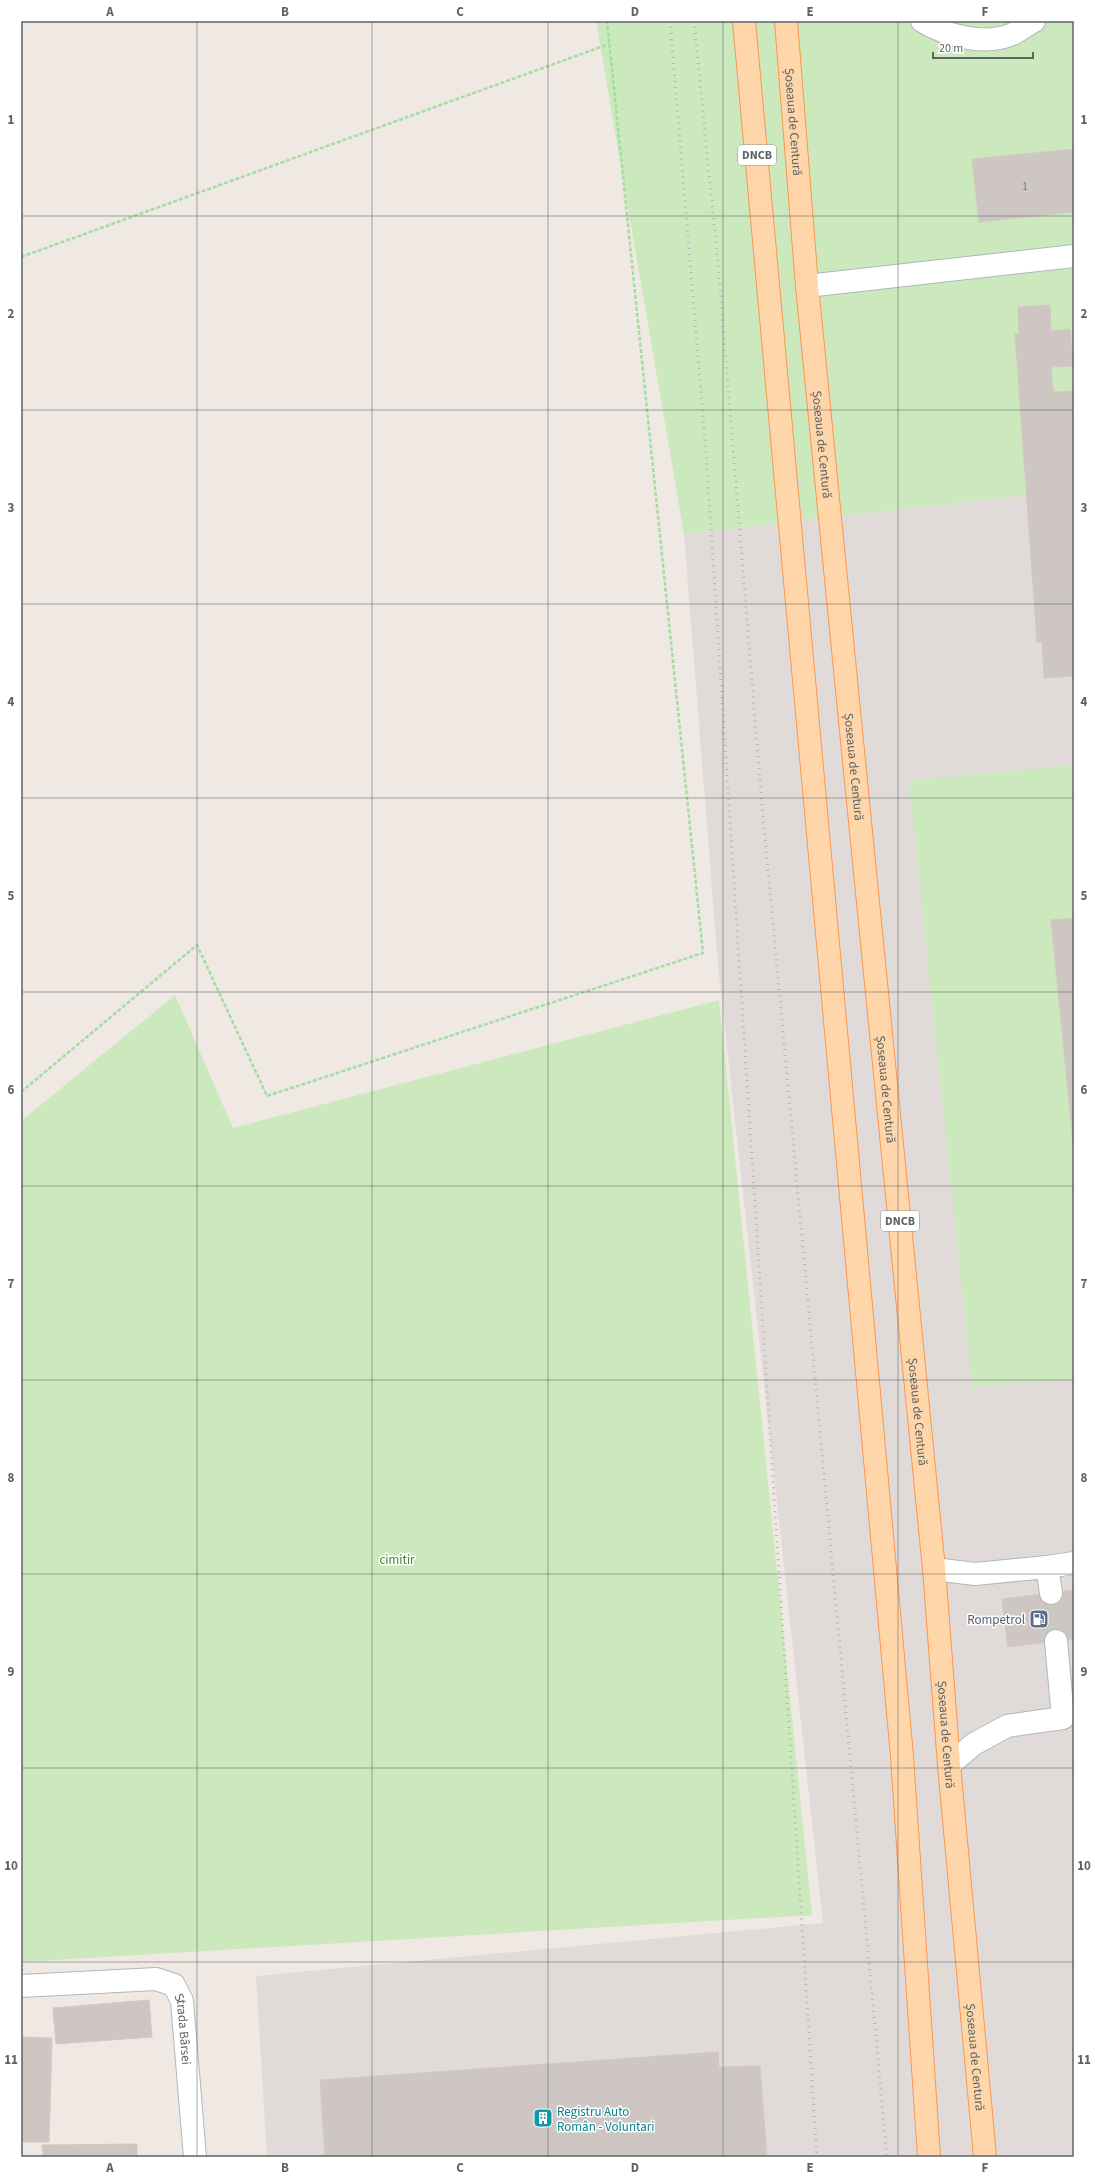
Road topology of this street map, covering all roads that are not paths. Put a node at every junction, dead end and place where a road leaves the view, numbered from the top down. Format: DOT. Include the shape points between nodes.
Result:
graph roads {
  1 [pos="744,21"];
  2 [pos="786,21"];
  3 [pos="922,21"];
  4 [pos="1034,21"];
  5 [pos="1074,256"];
  6 [pos="807,286"];
  7 [pos="1074,1563"];
  8 [pos="1047,1567"];
  9 [pos="934,1569"];
  10 [pos="1051,1593"];
  11 [pos="1056,1641"];
  12 [pos="1068,1717"];
  13 [pos="949,1765"];
  14 [pos="21,1986"];
  15 [pos="195,2157"];
  16 [pos="929,2157"];
  17 [pos="985,2157"];
  1 -- 16 [label="main road, DNCB" via="902,1756"];
  2 -- 6 [label="main road, Șoseaua de Centură / DNCB"];
  3 -- 4 [label="street" via="936,30 991,39 1012,34"];
  5 -- 6 [label="street"];
  6 -- 9 [label="main road, Șoseaua de Centură / DNCB"];
  7 -- 8 [label="street"];
  8 -- 9 [label="street" via="976,1574"];
  8 -- 10 [label="street"];
  9 -- 13 [label="main road, Șoseaua de Centură / DNCB"];
  11 -- 12 [label="street"];
  12 -- 13 [label="street" via="1007,1726 974,1744"];
  13 -- 17 [label="main road, Șoseaua de Centură / DNCB"];
  14 -- 15 [label="street, Strada Bârsei" via="156,1979 174,1985 182,2001"];
}
